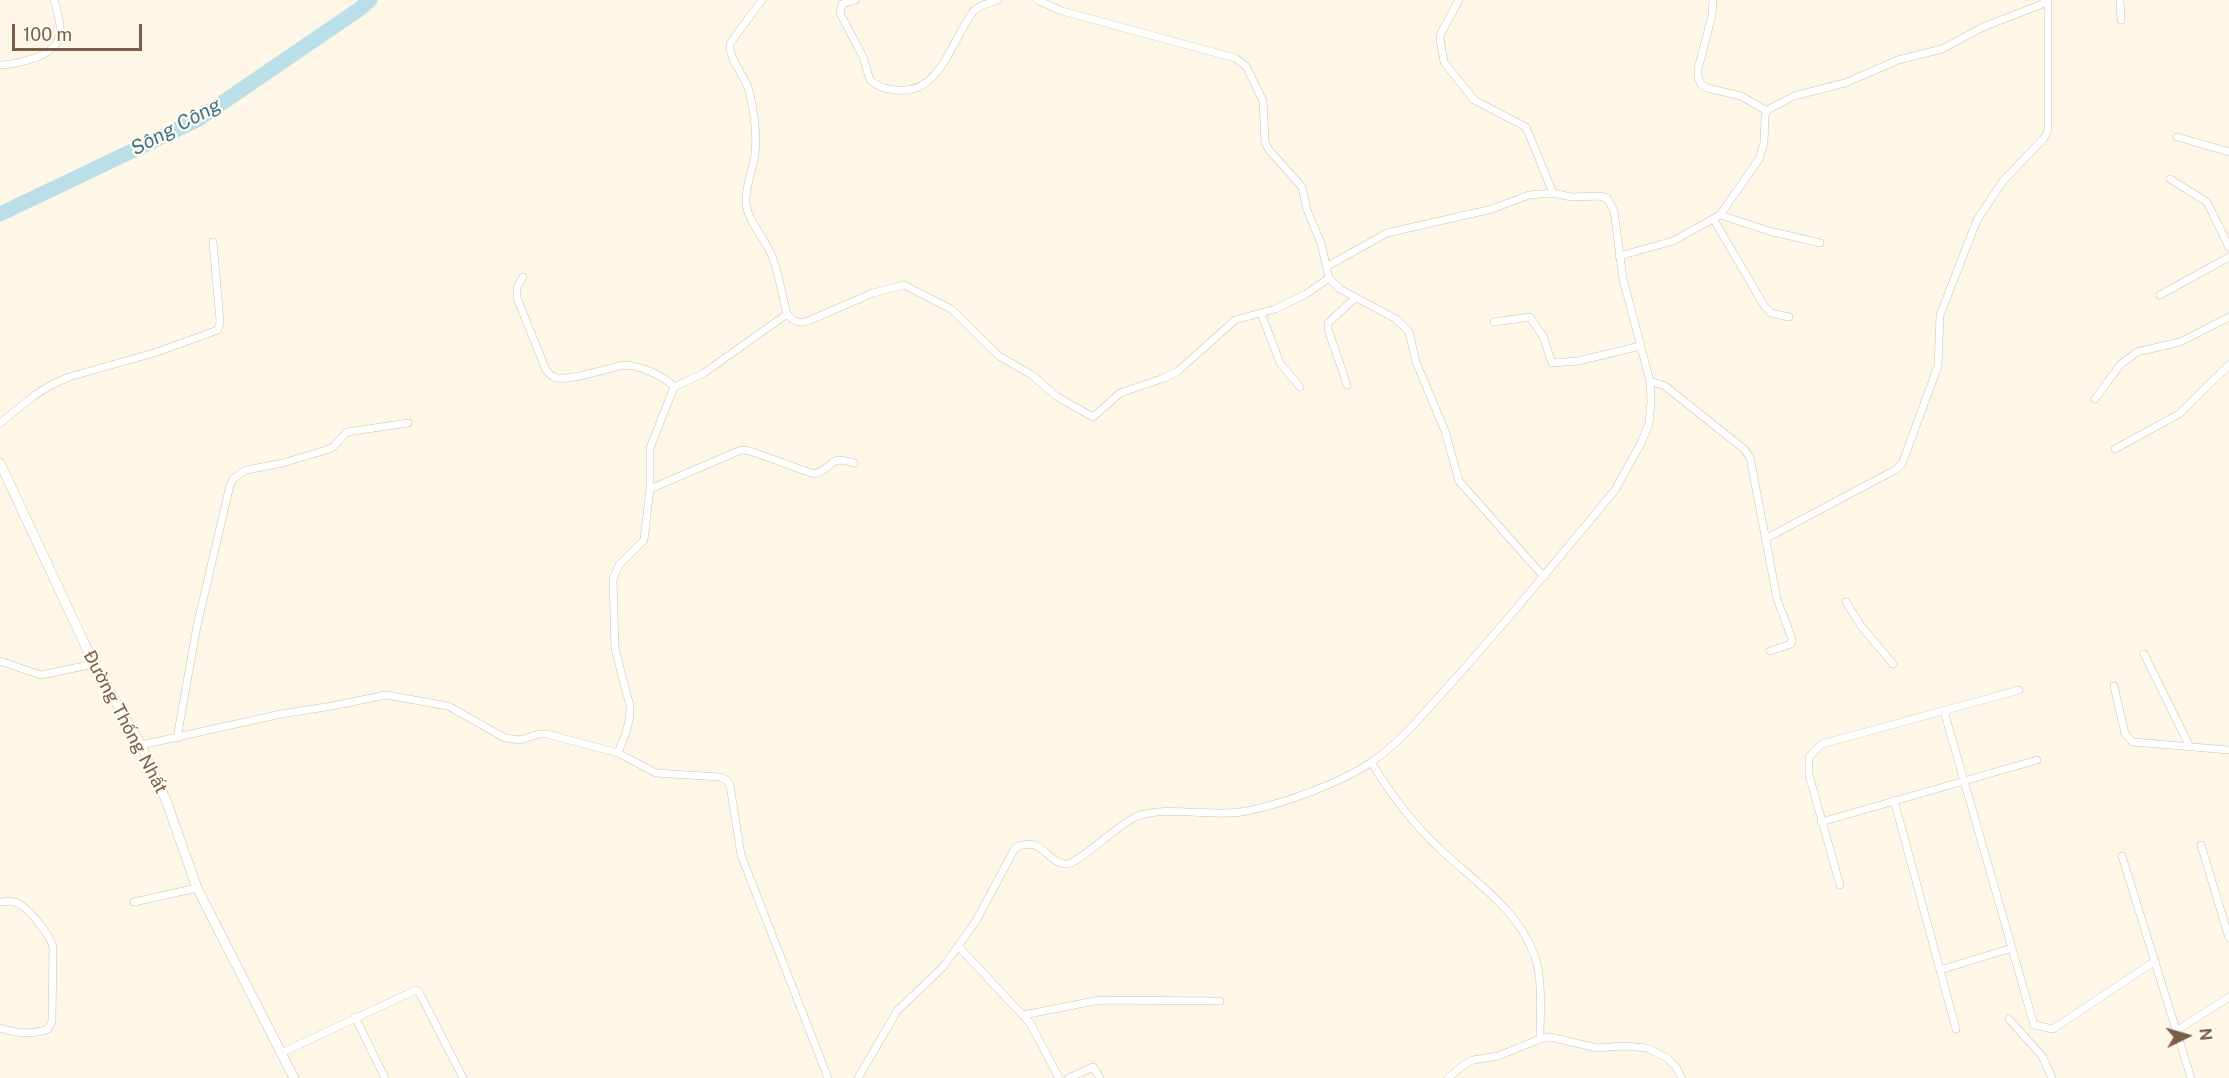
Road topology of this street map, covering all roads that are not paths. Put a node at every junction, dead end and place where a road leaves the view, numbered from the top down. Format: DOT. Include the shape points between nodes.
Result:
graph roads {
  1 [pos="54,0"];
  2 [pos="762,0"];
  3 [pos="855,0"];
  4 [pos="998,0"];
  5 [pos="1037,0"];
  6 [pos="1459,0"];
  7 [pos="1713,0"];
  8 [pos="2048,0"];
  9 [pos="2120,0"];
  10 [pos="2121,20"];
  11 [pos="0,65"];
  12 [pos="1767,111"];
  13 [pos="2177,137"];
  14 [pos="2229,152"];
  15 [pos="2170,179"];
  16 [pos="1553,193"];
  17 [pos="1717,218"];
  18 [pos="213,242"];
  19 [pos="1820,243"];
  20 [pos="2229,247"];
  21 [pos="1619,256"];
  22 [pos="2229,257"];
  23 [pos="1326,267"];
  24 [pos="523,277"];
  25 [pos="1329,278"];
  26 [pos="2160,295"];
  27 [pos="1355,298"];
  28 [pos="1261,313"];
  29 [pos="787,314"];
  30 [pos="2229,316"];
  31 [pos="1789,318"];
  32 [pos="1494,322"];
  33 [pos="1640,346"];
  34 [pos="2229,365"];
  35 [pos="1650,381"];
  36 [pos="1347,385"];
  37 [pos="674,387"];
  38 [pos="1300,387"];
  39 [pos="2095,399"];
  40 [pos="0,423"];
  41 [pos="408,423"];
  42 [pos="2115,449"];
  43 [pos="0,463"];
  44 [pos="854,463"];
  45 [pos="650,489"];
  46 [pos="1765,539"];
  47 [pos="1544,577"];
  48 [pos="1846,602"];
  49 [pos="1770,651"];
  50 [pos="2144,654"];
  51 [pos="0,661"];
  52 [pos="94,664"];
  53 [pos="1893,664"];
  54 [pos="2114,686"];
  55 [pos="2019,690"];
  56 [pos="1944,711"];
  57 [pos="177,738"];
  58 [pos="141,745"];
  59 [pos="2190,747"];
  60 [pos="2229,750"];
  61 [pos="618,753"];
  62 [pos="2037,760"];
  63 [pos="1371,762"];
  64 [pos="1965,780"];
  65 [pos="1894,801"];
  66 [pos="1821,822"];
  67 [pos="2201,845"];
  68 [pos="2122,856"];
  69 [pos="1840,885"];
  70 [pos="197,888"];
  71 [pos="0,902"];
  72 [pos="134,902"];
  73 [pos="2229,938"];
  74 [pos="958,946"];
  75 [pos="2012,948"];
  76 [pos="2155,962"];
  77 [pos="1940,970"];
  78 [pos="2229,997"];
  79 [pos="1220,1001"];
  80 [pos="1023,1015"];
  81 [pos="355,1017"];
  82 [pos="2009,1018"];
  83 [pos="0,1028"];
  84 [pos="1956,1029"];
  85 [pos="2176,1031"];
  86 [pos="1540,1039"];
  87 [pos="281,1053"];
  88 [pos="294,1078"];
  89 [pos="385,1078"];
  90 [pos="463,1078"];
  91 [pos="828,1078"];
  92 [pos="858,1078"];
  93 [pos="1059,1078"];
  94 [pos="1069,1078"];
  95 [pos="1100,1078"];
  96 [pos="1448,1078"];
  97 [pos="1682,1078"];
  98 [pos="2052,1078"];
  99 [pos="2191,1078"];
  1 -- 11 [label="street" via="60,26 57,44 45,54"];
  2 -- 29 [label="street" via="731,41 730,48 748,87 756,145 746,204 772,257"];
  3 -- 4 [label="street" via="842,4 840,13 863,57 870,80 883,89 906,92 942,67 974,11"];
  5 -- 23 [label="street" via="1062,11 1241,61 1263,101 1265,142 1302,187"];
  6 -- 16 [label="street" via="1441,33 1444,62 1474,100 1526,127"];
  7 -- 12 [label="street" via="1698,69 1701,84 1741,96"];
  8 -- 12 [label="street" via="1942,49 1898,60 1837,86 1794,96"];
  8 -- 46 [label="street" via="2048,131 2003,181 1977,220 1940,315 1938,366 1902,464"];
  9 -- 10 [label="street"];
  12 -- 17 [label="street" via="1759,159"];
  13 -- 14 [label="street"];
  15 -- 20 [label="street" via="2207,202"];
  16 -- 21 [label="street" via="1607,198 1614,211"];
  16 -- 23 [label="street" via="1529,195 1492,209 1396,230"];
  17 -- 19 [label="street"];
  17 -- 21 [label="street" via="1673,241"];
  17 -- 31 [label="street" via="1765,307"];
  18 -- 40 [label="street" via="218,330 55,383"];
  21 -- 33 [label="street"];
  22 -- 26 [label="street"];
  23 -- 25 [label="street"];
  24 -- 37 [label="street" via="517,297 550,376 568,378 632,365"];
  25 -- 27 [label="street"];
  25 -- 28 [label="street" via="1306,294"];
  27 -- 36 [label="street" via="1328,323"];
  27 -- 47 [label="street" via="1396,319 1409,332 1459,481"];
  28 -- 29 [label="street" via="1236,320 1178,370 1120,393 1093,417 999,356 951,309 904,285 873,293 803,322 792,320"];
  28 -- 38 [label="street" via="1280,363"];
  29 -- 37 [label="street" via="704,373"];
  30 -- 39 [label="street" via="2180,342 2128,358"];
  32 -- 33 [label="street" via="1530,317 1543,336 1552,363"];
  33 -- 35 [label="street"];
  34 -- 42 [label="street" via="2179,414"];
  35 -- 46 [label="street" via="1665,386 1750,457"];
  35 -- 47 [label="street" via="1649,424 1629,468 1616,490"];
  37 -- 45 [label="street" via="650,448"];
  41 -- 57 [label="street" via="347,432 326,450 246,470 234,478 197,626"];
  43 -- 52 [label="street, Đường Thống Nhất"];
  44 -- 45 [label="street" via="835,459 814,474 741,450"];
  45 -- 61 [label="street" via="644,540 619,565 613,579 615,649 631,715"];
  46 -- 49 [label="street" via="1778,599 1792,639 1787,647"];
  47 -- 63 [label="street" via="1405,733"];
  48 -- 53 [label="street"];
  50 -- 59 [label="street"];
  51 -- 52 [label="street" via="41,675"];
  52 -- 58 [label="street, Đường Thống Nhất"];
  54 -- 59 [label="street" via="2128,739"];
  55 -- 56 [label="street"];
  56 -- 64 [label="street"];
  56 -- 66 [label="street" via="1822,744 1809,757 1809,775"];
  57 -- 58 [label="street"];
  57 -- 61 [label="street" via="386,695 448,706 512,740 547,734"];
  58 -- 70 [label="street, Đường Thống Nhất" via="166,800"];
  59 -- 60 [label="street"];
  61 -- 91 [label="street" via="656,773 720,777 730,785 741,855"];
  62 -- 64 [label="street"];
  63 -- 74 [label="street" via="1325,786 1245,812 1157,812 1130,819 1072,863 1060,862 1038,846 1022,844 1015,848 984,909"];
  63 -- 86 [label="street" via="1392,795 1437,847 1501,902 1530,943 1539,974"];
  64 -- 65 [label="street"];
  64 -- 75 [label="street"];
  65 -- 66 [label="street"];
  65 -- 77 [label="street"];
  66 -- 69 [label="street"];
  67 -- 73 [label="street"];
  68 -- 76 [label="street"];
  70 -- 72 [label="street"];
  70 -- 87 [label="street, Đường Thống Nhất"];
  71 -- 83 [label="street" via="13,901 26,910 51,938 54,947 52,1022 48,1029 11,1032"];
  74 -- 80 [label="street"];
  74 -- 92 [label="street" via="943,967 897,1011"];
  75 -- 76 [label="street" via="2034,1025 2052,1029"];
  75 -- 77 [label="street"];
  76 -- 85 [label="street"];
  77 -- 84 [label="street"];
  78 -- 85 [label="street"];
  79 -- 80 [label="street" via="1100,1000"];
  80 -- 93 [label="street"];
  81 -- 87 [label="street"];
  81 -- 89 [label="street"];
  81 -- 90 [label="street" via="412,990 419,992"];
  82 -- 98 [label="street" via="2042,1056"];
  85 -- 99 [label="street"];
  86 -- 96 [label="street" via="1497,1056 1473,1060"];
  86 -- 97 [label="street" via="1559,1038 1597,1048 1647,1048 1667,1058"];
  87 -- 88 [label="street, Đường Thống Nhất"];
  94 -- 95 [label="street" via="1093,1067"];
}
